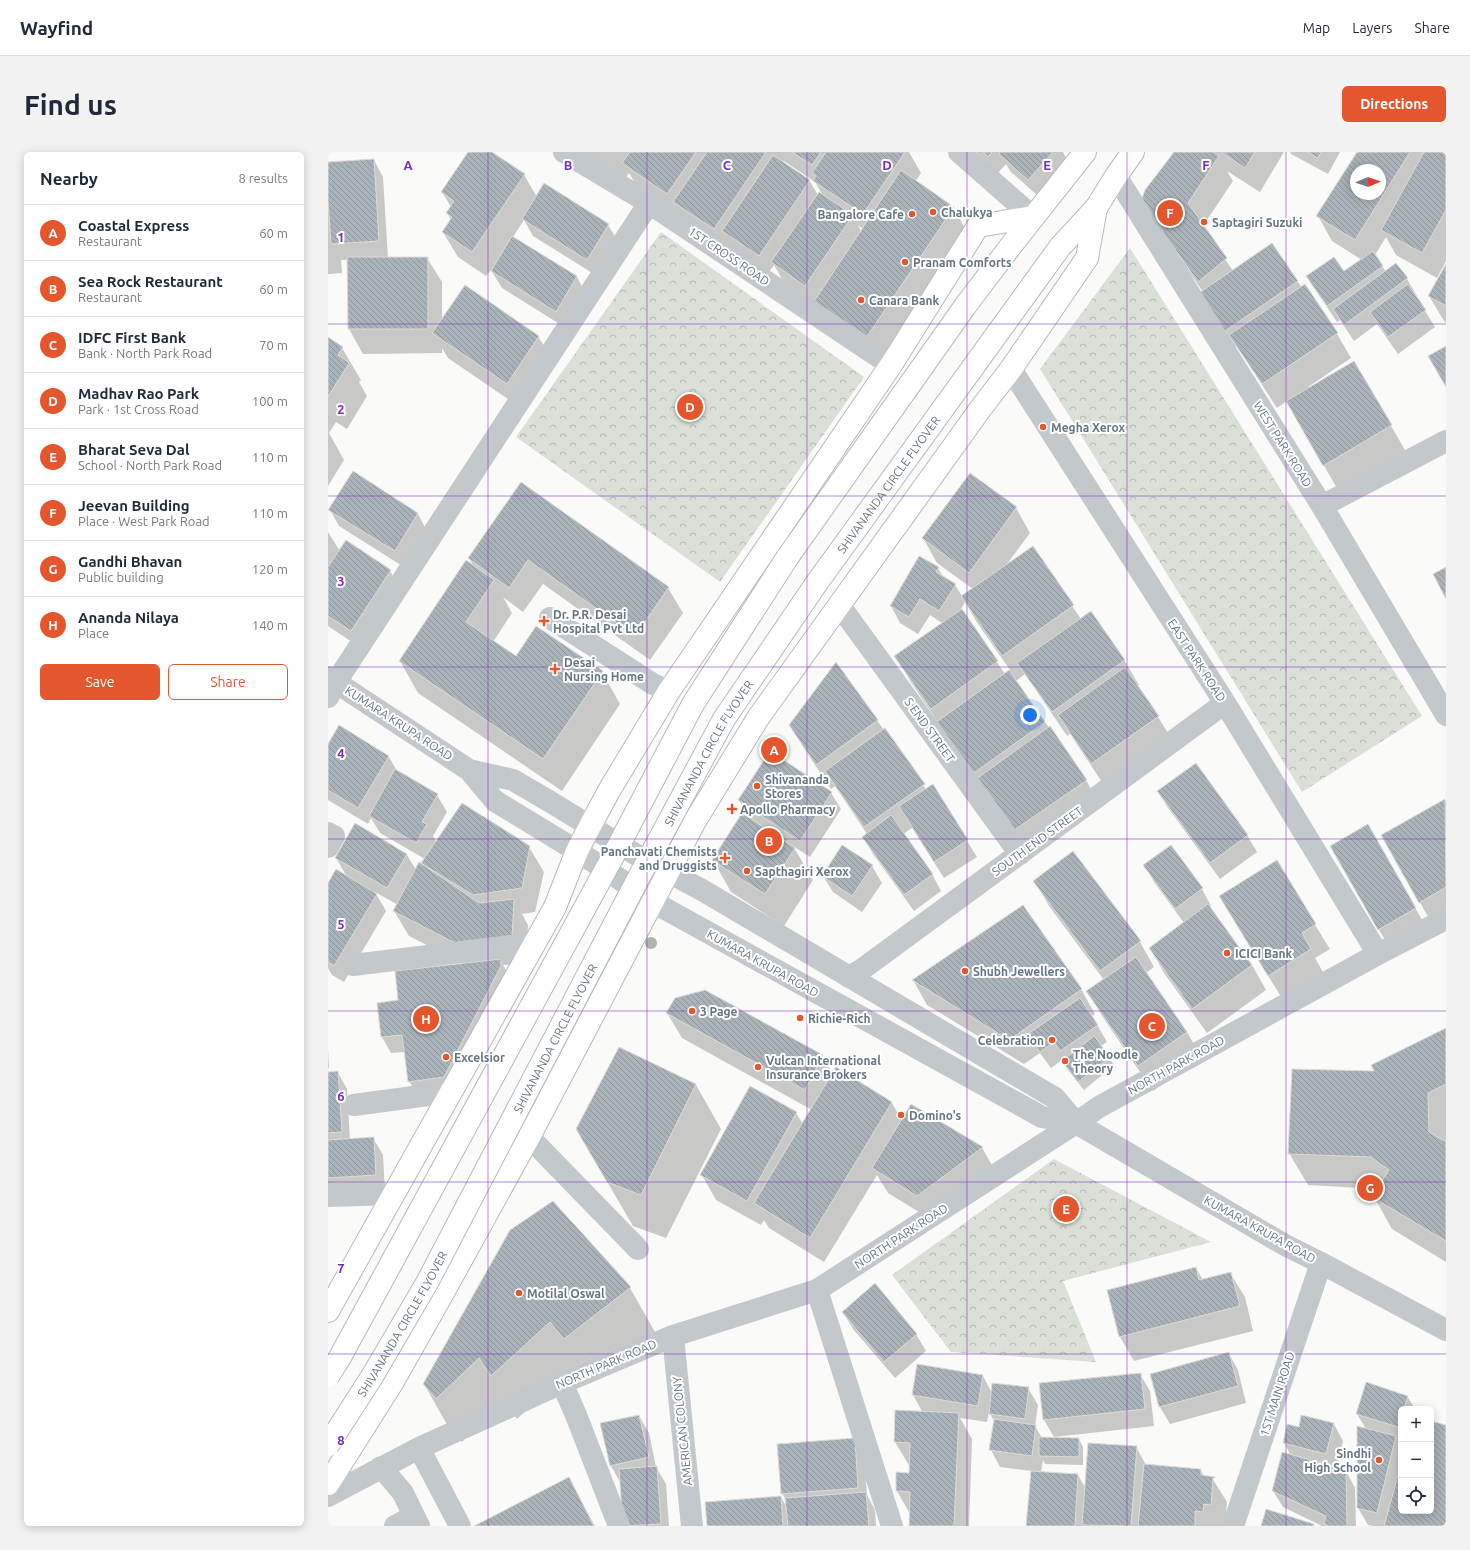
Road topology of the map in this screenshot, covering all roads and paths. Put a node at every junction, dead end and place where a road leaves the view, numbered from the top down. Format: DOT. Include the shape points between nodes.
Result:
graph roads {
  1 [pos="564,152"];
  2 [pos="959,152"];
  3 [pos="1085,152"];
  4 [pos="1133,152"];
  5 [pos="1116,176"];
  6 [pos="649,203"];
  7 [pos="1096,208"];
  8 [pos="1033,217"];
  9 [pos="891,365"];
  10 [pos="1011,369"];
  11 [pos="1446,441"];
  12 [pos="1322,506"];
  13 [pos="840,606"];
  14 [pos="550,618"];
  15 [pos="331,685"];
  16 [pos="669,691"];
  17 [pos="1225,702"];
  18 [pos="1445,710"];
  19 [pos="469,770"];
  20 [pos="590,826"];
  21 [pos="328,833"];
  22 [pos="328,847"];
  23 [pos="577,851"];
  24 [pos="1020,854"];
  25 [pos="669,873"];
  26 [pos="654,901"];
  27 [pos="1446,919"];
  28 [pos="535,943"];
  29 [pos="1378,954"];
  30 [pos="353,965"];
  31 [pos="849,977"];
  32 [pos="451,1092"];
  33 [pos="1055,1098"];
  34 [pos="354,1105"];
  35 [pos="1042,1117"];
  36 [pos="1076,1124"];
  37 [pos="529,1137"];
  38 [pos="394,1194"];
  39 [pos="328,1196"];
  40 [pos="638,1249"];
  41 [pos="1321,1263"];
  42 [pos="818,1290"];
  43 [pos="328,1311"];
  44 [pos="1446,1330"];
  45 [pos="673,1336"];
  46 [pos="328,1376"];
  47 [pos="562,1383"];
  48 [pos="328,1445"];
  49 [pos="419,1448"];
  50 [pos="381,1467"];
  51 [pos="328,1484"];
  52 [pos="328,1496"];
  53 [pos="417,1521"];
  54 [pos="395,1526"];
  55 [pos="460,1526"];
  56 [pos="619,1526"];
  57 [pos="692,1526"];
  58 [pos="892,1526"];
  59 [pos="1233,1526"];
  1 -- 6 [label="street, 1ST CROSS ROAD"];
  2 -- 8 [label="street"];
  3 -- 8 [label="main road"];
  4 -- 5 [label="main road"];
  5 -- 7 [label="main road"];
  5 -- 12 [label="street, WEST PARK ROAD"];
  6 -- 9 [label="street, 1ST CROSS ROAD"];
  6 -- 15 [label="street"];
  7 -- 10 [label="main road" via="1087,258"];
  7 -- 48 [label="main road, SHIVANANDA CIRCLE FLYOVER, bridge" via="1060,247 816,584 724,720 428,1281"];
  8 -- 9 [label="main road" via="978,226"];
  8 -- 46 [label="main road, bridge" via="966,305 787,558 693,704 340,1359"];
  9 -- 16 [label="main road"];
  10 -- 13 [label="main road" via="980,408"];
  10 -- 17 [label="street, EAST PARK ROAD"];
  11 -- 12 [label="street"];
  12 -- 18 [label="street, WEST PARK ROAD"];
  13 -- 24 [label="street, S END STREET"];
  13 -- 25 [label="main road" via="758,718 695,821"];
  14 -- 16 [label="street" via="653,684"];
  15 -- 19 [label="street, KUMARA KRUPA ROAD"];
  16 -- 20 [label="main road"];
  17 -- 24 [label="street, SOUTH END STREET"];
  17 -- 29 [label="street, EAST PARK ROAD"];
  19 -- 20 [label="street, KUMARA KRUPA ROAD" via="513,780"];
  19 -- 23 [label="street, KUMARA KRUPA ROAD" via="495,801"];
  20 -- 23 [label="main road"];
  20 -- 25 [label="street, KUMARA KRUPA ROAD"];
  21 -- 22 [label="street" via="334,836"];
  23 -- 26 [label="street, KUMARA KRUPA ROAD"];
  23 -- 28 [label="main road" via="555,907"];
  24 -- 31 [label="street, SOUTH END STREET"];
  25 -- 26 [label="main road"];
  25 -- 31 [label="street, KUMARA KRUPA ROAD"];
  26 -- 35 [label="street, KUMARA KRUPA ROAD"];
  26 -- 37 [label="main road"];
  27 -- 29 [label="street, NORTH PARK ROAD"];
  28 -- 30 [label="street"];
  28 -- 32 [label="main road"];
  29 -- 36 [label="street, NORTH PARK ROAD" via="1099,1107"];
  31 -- 33 [label="street, KUMARA KRUPA ROAD"];
  32 -- 34 [label="street"];
  32 -- 38 [label="main road"];
  33 -- 35 [label="street"];
  33 -- 36 [label="street, KUMARA KRUPA ROAD"];
  35 -- 36 [label="street, KUMARA KRUPA ROAD"];
  36 -- 41 [label="street, KUMARA KRUPA ROAD" via="1285,1245"];
  36 -- 42 [label="street, NORTH PARK ROAD"];
  37 -- 40 [label="street"];
  37 -- 51 [label="main road" via="392,1383"];
  38 -- 39 [label="street"];
  38 -- 43 [label="main road"];
  41 -- 44 [label="street, KUMARA KRUPA ROAD"];
  41 -- 59 [label="street, 1ST MAIN ROAD"];
  42 -- 45 [label="street, NORTH PARK ROAD"];
  42 -- 58 [label="street"];
  45 -- 47 [label="street, NORTH PARK ROAD"];
  45 -- 57 [label="street, AMERICAN COLONY"];
  47 -- 49 [label="street, NORTH PARK ROAD"];
  47 -- 56 [label="street"];
  49 -- 50 [label="street, NORTH PARK ROAD"];
  49 -- 55 [label="street"];
  50 -- 52 [label="street, NORTH PARK ROAD"];
  50 -- 53 [label="street" via="403,1493"];
  53 -- 54 [label="street"];
}
